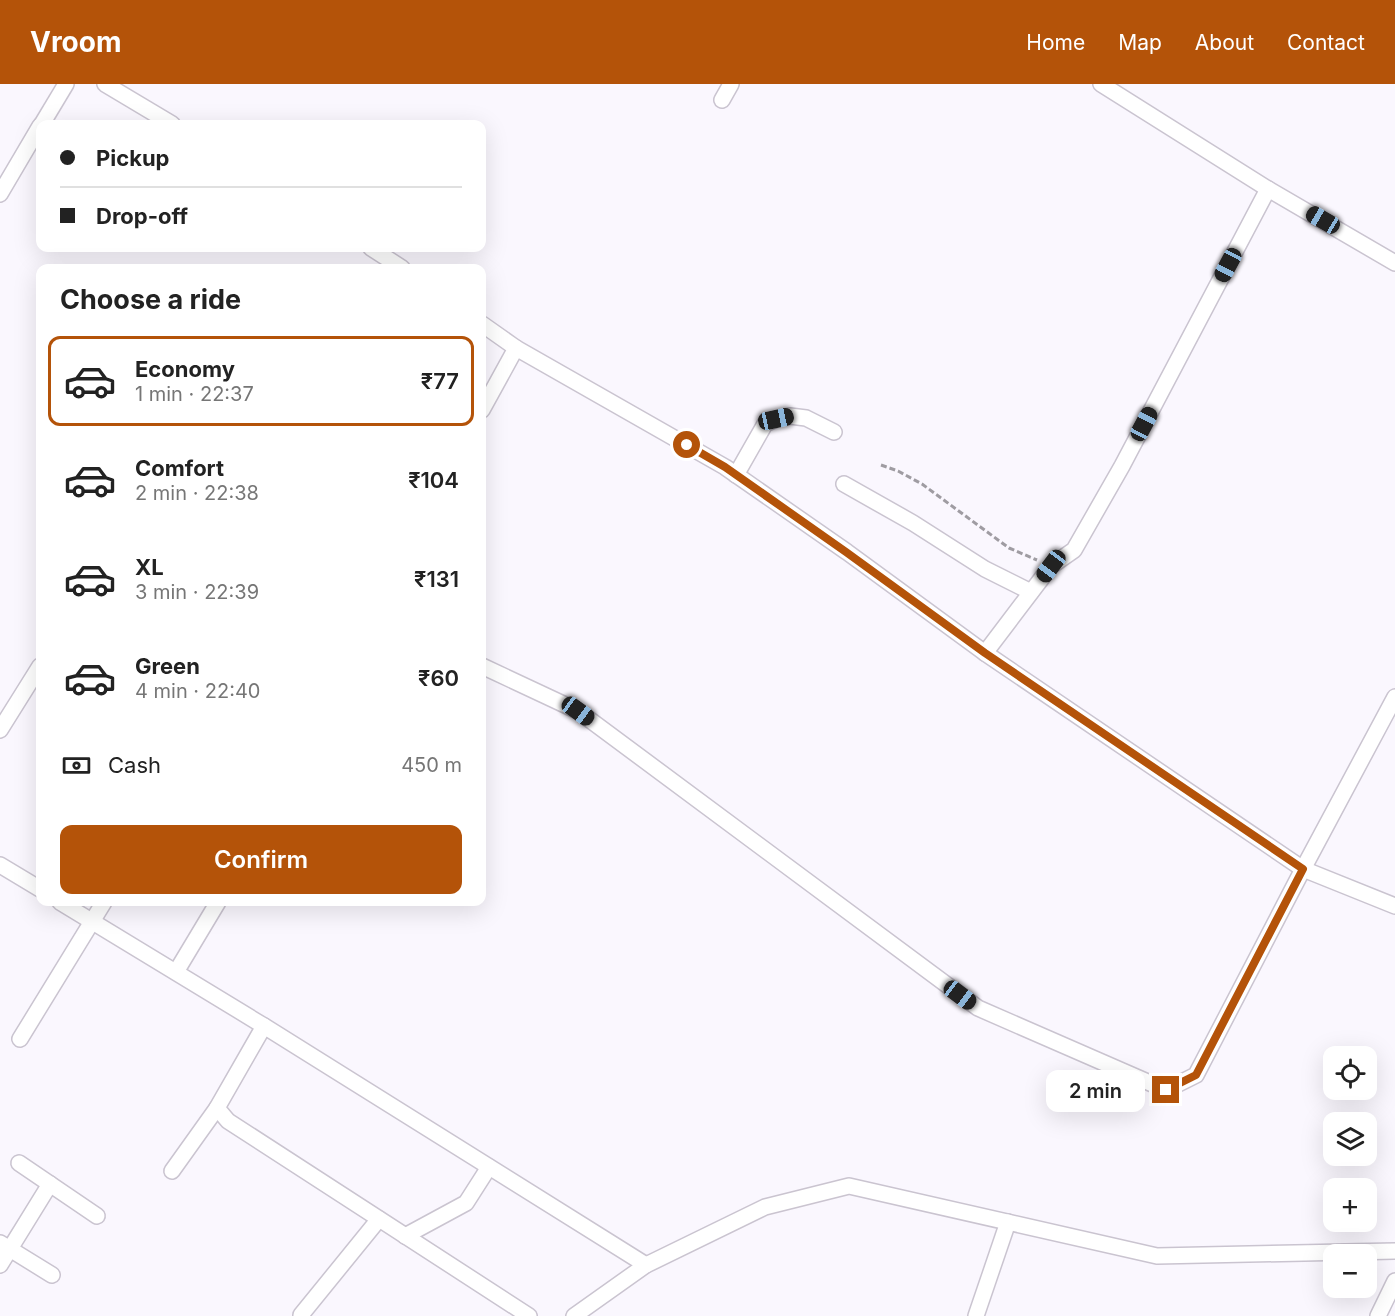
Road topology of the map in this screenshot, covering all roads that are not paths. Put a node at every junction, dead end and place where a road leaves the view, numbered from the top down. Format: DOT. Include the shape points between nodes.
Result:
graph roads {
  1 [pos="66,84"];
  2 [pos="105,84"];
  3 [pos="731,84"];
  4 [pos="1101,84"];
  5 [pos="722,100"];
  6 [pos="44,120"];
  7 [pos="165,120"];
  8 [pos="36,133"];
  9 [pos="1268,189"];
  10 [pos="0,194"];
  11 [pos="377,252"];
  12 [pos="1395,263"];
  13 [pos="396,264"];
  14 [pos="486,327"];
  15 [pos="516,348"];
  16 [pos="486,403"];
  17 [pos="834,432"];
  18 [pos="736,475"];
  19 [pos="844,483"];
  20 [pos="1031,592"];
  21 [pos="985,653"];
  22 [pos="486,668"];
  23 [pos="36,672"];
  24 [pos="1395,697"];
  25 [pos="0,730"];
  26 [pos="0,865"];
  27 [pos="1303,869"];
  28 [pos="36,887"];
  29 [pos="67,906"];
  30 [pos="101,906"];
  31 [pos="216,906"];
  32 [pos="1395,906"];
  33 [pos="92,921"];
  34 [pos="176,972"];
  35 [pos="264,1026"];
  36 [pos="20,1040"];
  37 [pos="218,1108"];
  38 [pos="19,1163"];
  39 [pos="489,1167"];
  40 [pos="172,1171"];
  41 [pos="50,1184"];
  42 [pos="97,1216"];
  43 [pos="379,1219"];
  44 [pos="1008,1222"];
  45 [pos="405,1236"];
  46 [pos="5,1246"];
  47 [pos="1395,1251"];
  48 [pos="0,1265"];
  49 [pos="646,1265"];
  50 [pos="52,1275"];
  51 [pos="1395,1281"];
  52 [pos="300,1315"];
  53 [pos="529,1316"];
  54 [pos="574,1316"];
  55 [pos="976,1316"];
  56 [pos="1378,1316"];
  1 -- 6 [label="street"];
  2 -- 7 [label="street"];
  3 -- 5 [label="street"];
  4 -- 9 [label="street"];
  8 -- 10 [label="street"];
  9 -- 12 [label="street"];
  9 -- 20 [label="street" via="1074,550 1051,566"];
  11 -- 13 [label="street"];
  14 -- 15 [label="street"];
  15 -- 16 [label="street"];
  15 -- 18 [label="street"];
  17 -- 18 [label="street" via="806,418 776,419 765,424"];
  18 -- 21 [label="street"];
  19 -- 20 [label="street" via="985,569"];
  20 -- 21 [label="street"];
  21 -- 27 [label="street"];
  22 -- 27 [label="street" via="578,711 978,1008 1166,1090 1196,1075"];
  23 -- 25 [label="street"];
  24 -- 27 [label="street"];
  26 -- 28 [label="street"];
  27 -- 32 [label="street"];
  29 -- 33 [label="street"];
  30 -- 33 [label="street"];
  31 -- 34 [label="street"];
  33 -- 34 [label="street"];
  33 -- 36 [label="street"];
  34 -- 35 [label="street"];
  35 -- 37 [label="street"];
  35 -- 39 [label="street"];
  37 -- 40 [label="street"];
  37 -- 43 [label="street" via="228,1121"];
  38 -- 41 [label="street"];
  39 -- 45 [label="street" via="466,1203"];
  39 -- 49 [label="street"];
  41 -- 42 [label="street"];
  41 -- 46 [label="street"];
  43 -- 45 [label="street"];
  43 -- 52 [label="street"];
  44 -- 47 [label="street" via="1157,1257"];
  44 -- 49 [label="street" via="849,1186 765,1207"];
  44 -- 55 [label="street"];
  45 -- 53 [label="street"];
  46 -- 48 [label="street"];
  46 -- 50 [label="street"];
  49 -- 54 [label="street"];
  51 -- 56 [label="street"];
}
